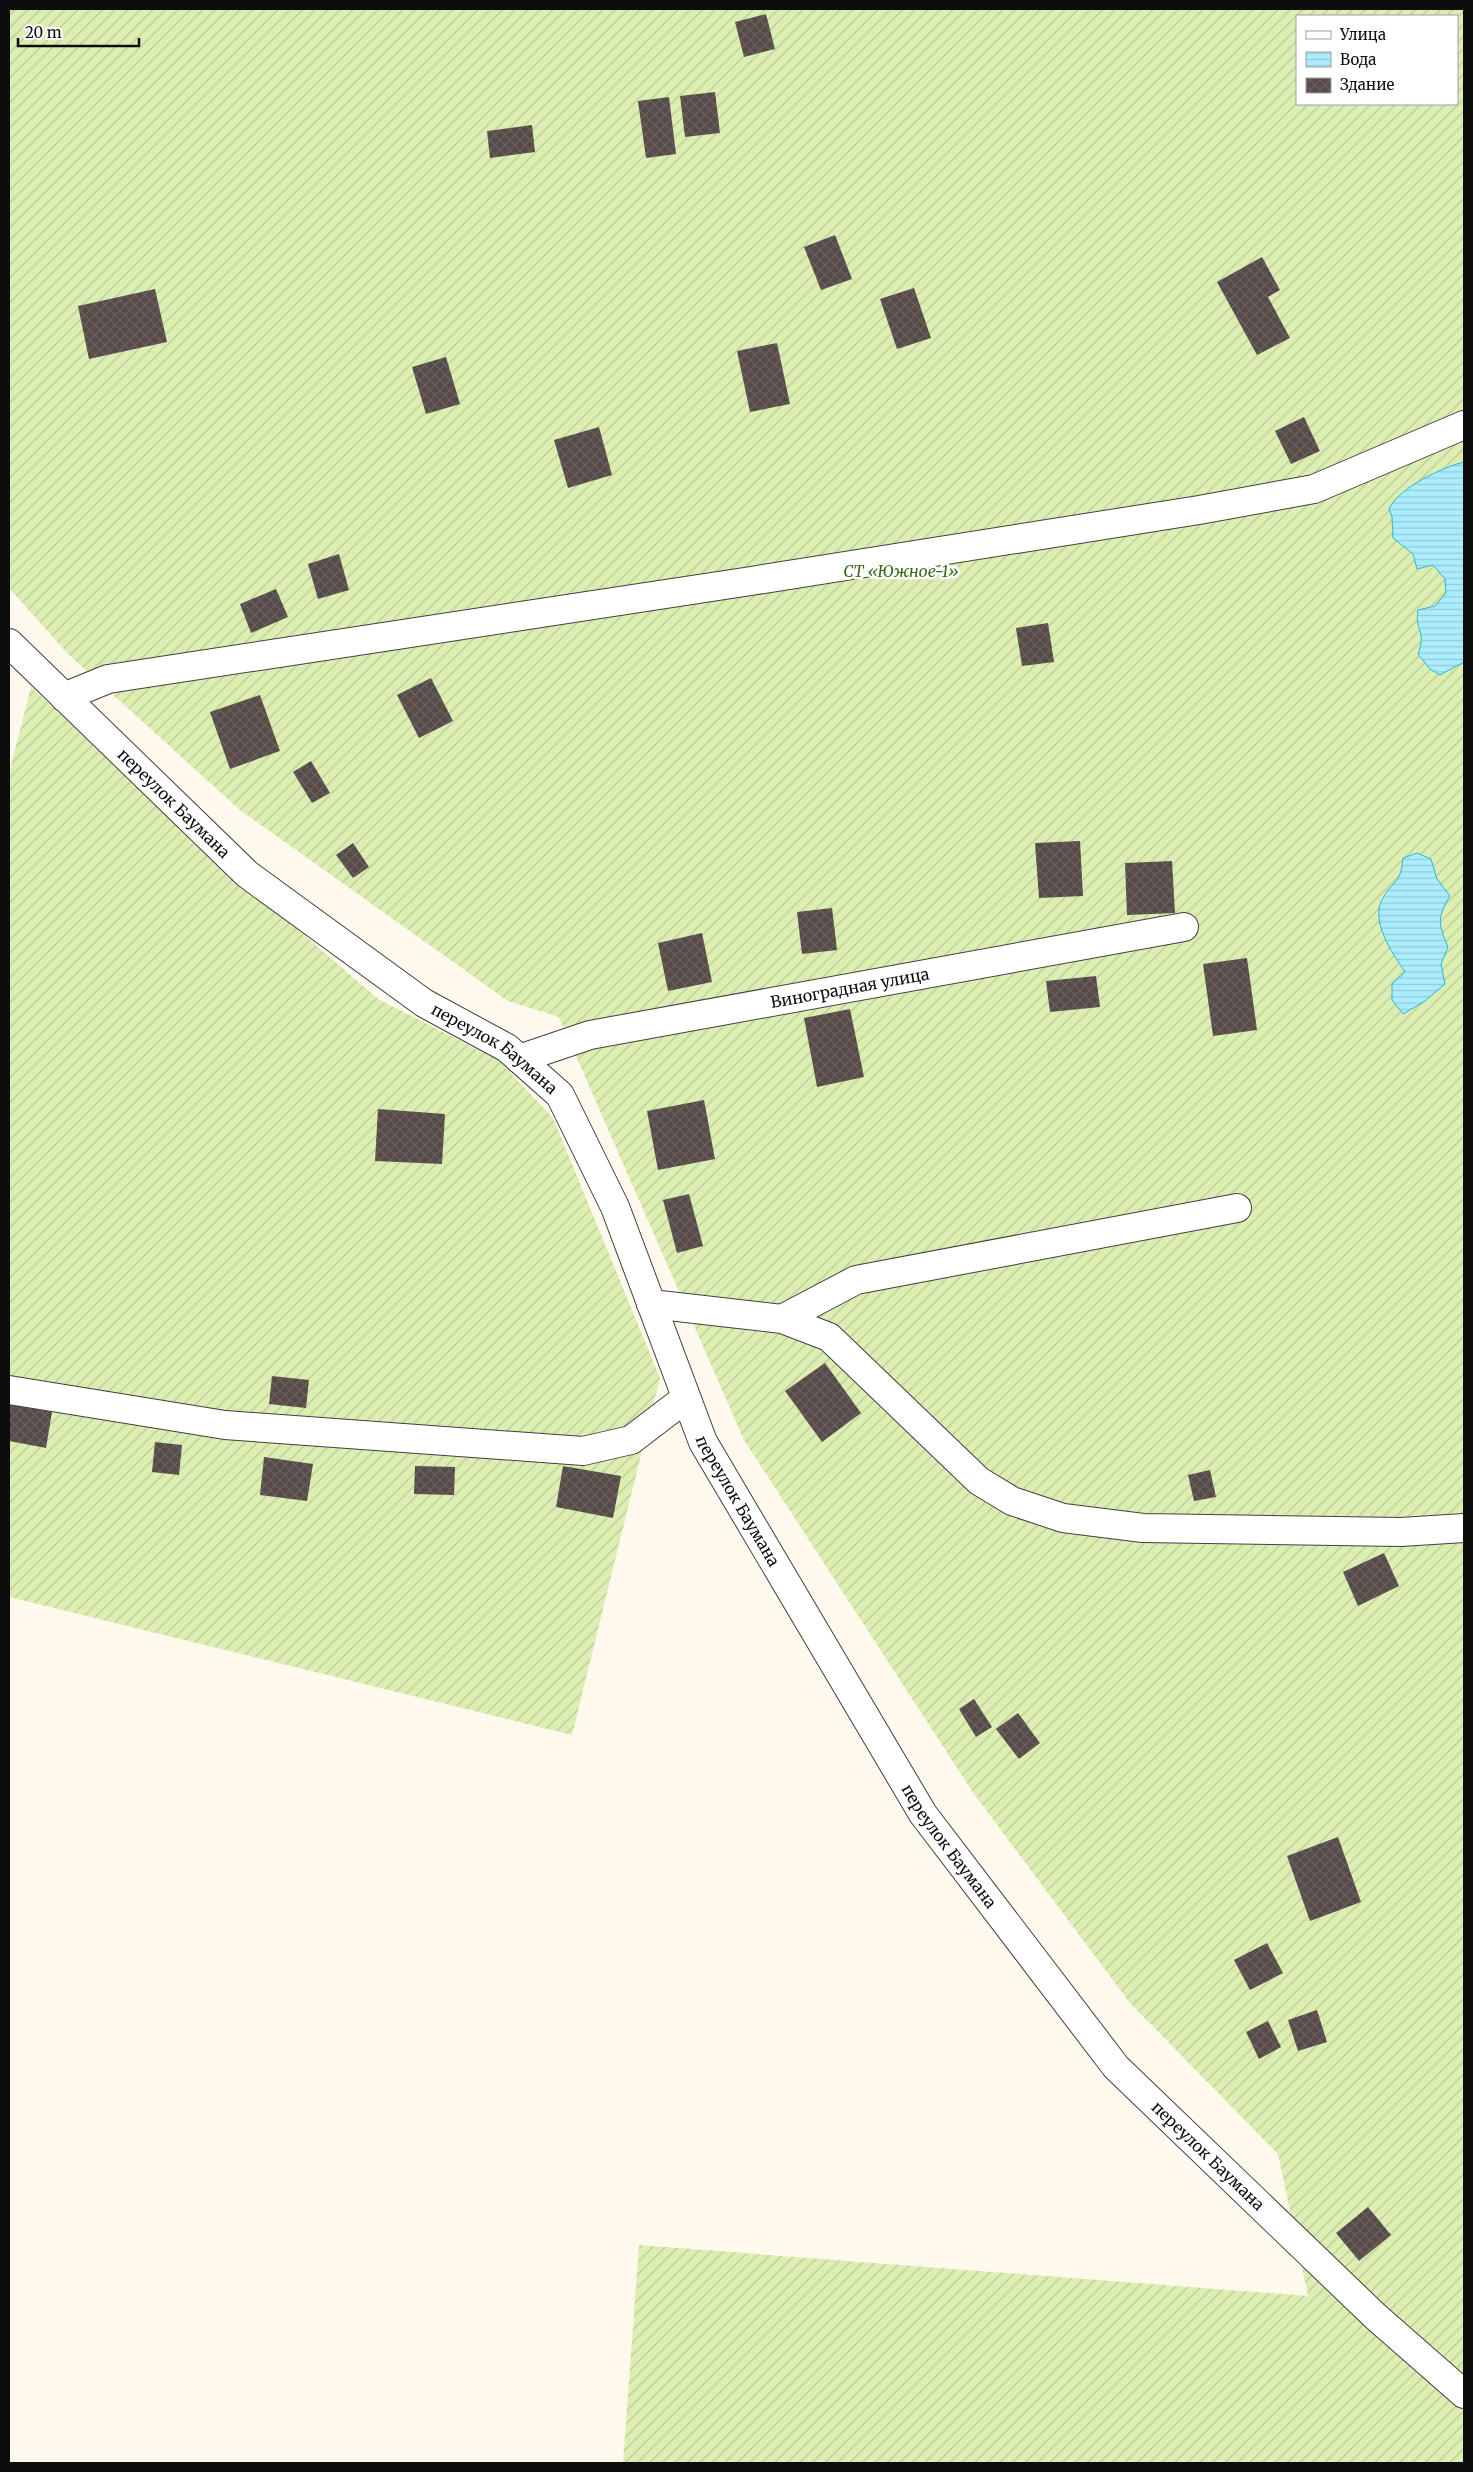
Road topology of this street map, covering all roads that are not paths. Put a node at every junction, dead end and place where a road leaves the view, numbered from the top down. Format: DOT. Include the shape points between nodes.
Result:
graph roads {
  1 [pos="1464,425"];
  2 [pos="9,644"];
  3 [pos="64,697"];
  4 [pos="1184,927"];
  5 [pos="519,1059"];
  6 [pos="1238,1208"];
  7 [pos="651,1304"];
  8 [pos="782,1318"];
  9 [pos="9,1390"];
  10 [pos="686,1398"];
  11 [pos="1464,1528"];
  12 [pos="1464,2394"];
  1 -- 3 [label="street" via="1314,489 760,580 108,679"];
  2 -- 3 [label="street, переулок Баумана"];
  3 -- 5 [label="street, переулок Баумана" via="247,874 424,1003 507,1048"];
  4 -- 5 [label="street, Виноградная улица" via="590,1035"];
  5 -- 7 [label="street, переулок Баумана" via="560,1095 615,1207"];
  6 -- 8 [label="street" via="856,1280"];
  7 -- 8 [label="street"];
  7 -- 10 [label="street, переулок Баумана"];
  8 -- 11 [label="street" via="829,1337 979,1481 1012,1501 1064,1518 1143,1528 1401,1532"];
  9 -- 10 [label="street" via="225,1425 583,1451 631,1440"];
  10 -- 12 [label="street, переулок Баумана" via="702,1442 923,1814 1116,2067 1375,2316"];
}
